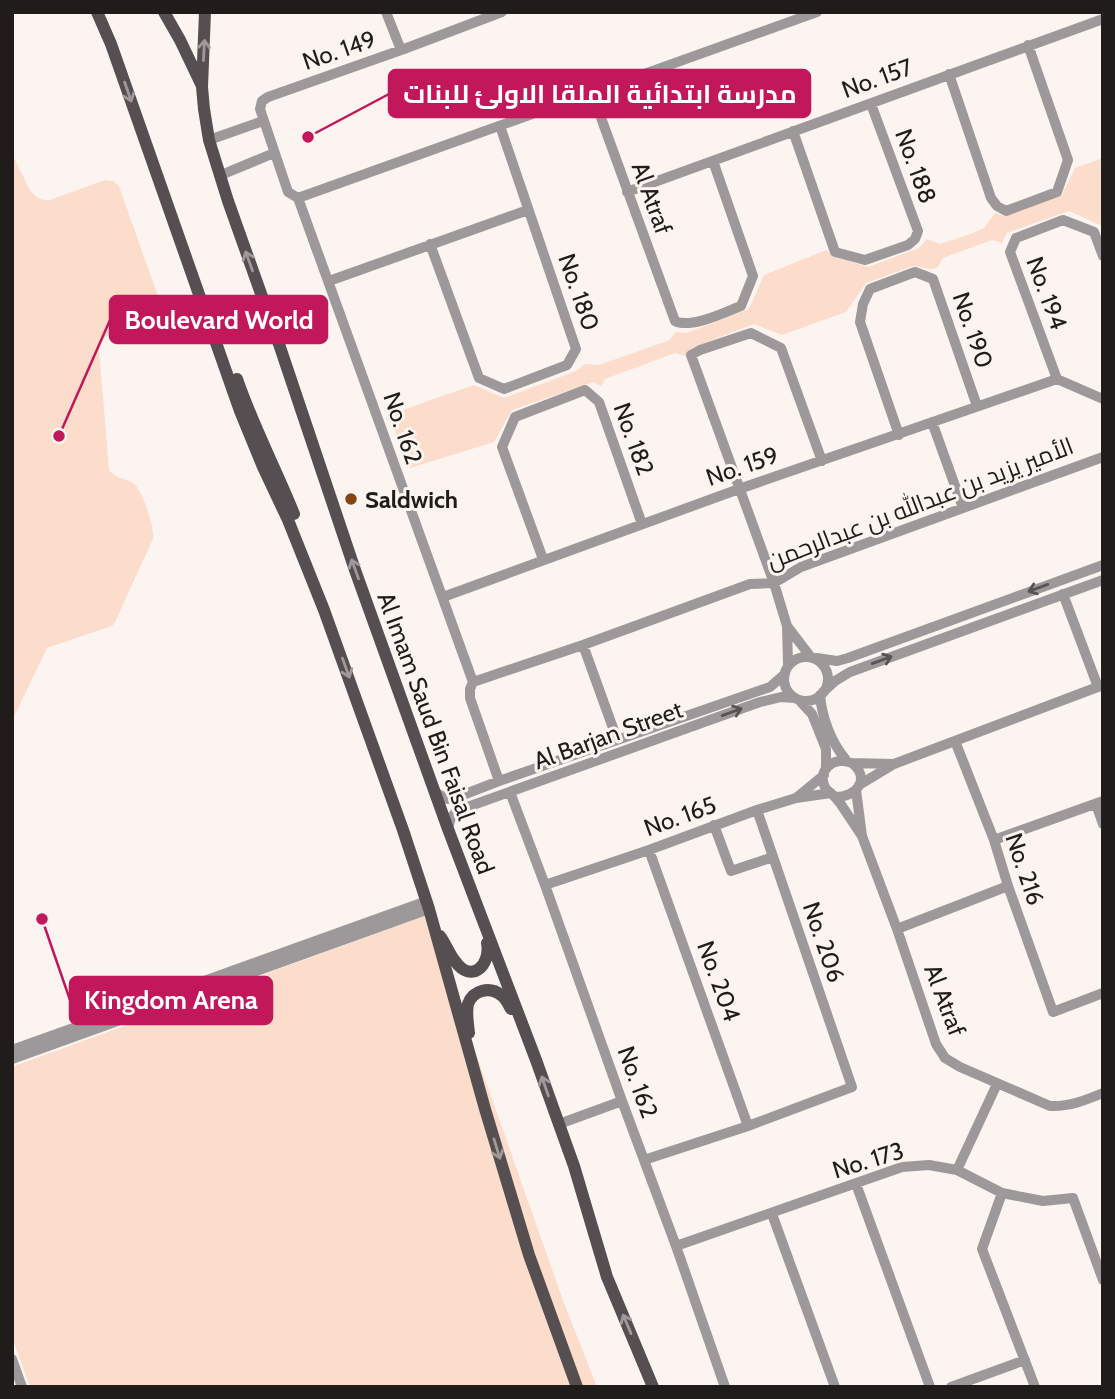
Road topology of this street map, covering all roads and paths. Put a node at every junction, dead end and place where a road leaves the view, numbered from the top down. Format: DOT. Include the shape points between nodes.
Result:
graph roads {
  1 [pos="97,12"];
  2 [pos="104,12"];
  3 [pos="164,12"];
  4 [pos="205,12"];
  5 [pos="386,12"];
  6 [pos="502,12"];
  7 [pos="817,12"];
  8 [pos="473,17"];
  9 [pos="1103,19"];
  10 [pos="105,28"];
  11 [pos="1028,45"];
  12 [pos="401,50"];
  13 [pos="949,74"];
  14 [pos="202,87"];
  15 [pos="584,95"];
  16 [pos="871,104"];
  17 [pos="263,121"];
  18 [pos="500,126"];
  19 [pos="141,128"];
  20 [pos="793,131"];
  21 [pos="209,140"];
  22 [pos="274,153"];
  23 [pos="713,161"];
  24 [pos="221,175"];
  25 [pos="627,192"];
  26 [pos="298,198"];
  27 [pos="528,210"];
  28 [pos="430,244"];
  29 [pos="1103,256"];
  30 [pos="329,281"];
  31 [pos="1057,379"];
  32 [pos="1103,399"];
  33 [pos="977,406"];
  34 [pos="932,422"];
  35 [pos="899,435"];
  36 [pos="1103,457"];
  37 [pos="822,461"];
  38 [pos="739,489"];
  39 [pos="962,508"];
  40 [pos="642,524"];
  41 [pos="543,559"];
  42 [pos="1103,565"];
  43 [pos="1103,580"];
  44 [pos="313,581"];
  45 [pos="774,583"];
  46 [pos="1063,594"];
  47 [pos="443,597"];
  48 [pos="787,626"];
  49 [pos="583,645"];
  50 [pos="813,657"];
  51 [pos="786,669"];
  52 [pos="473,682"];
  53 [pos="1100,686"];
  54 [pos="822,694"];
  55 [pos="797,699"];
  56 [pos="617,739"];
  57 [pos="955,741"];
  58 [pos="849,762"];
  59 [pos="894,764"];
  60 [pos="825,772"];
  61 [pos="499,781"];
  62 [pos="858,787"];
  63 [pos="510,792"];
  64 [pos="436,793"];
  65 [pos="833,795"];
  66 [pos="796,799"];
  67 [pos="1099,803"];
  68 [pos="757,810"];
  69 [pos="1103,824"];
  70 [pos="714,825"];
  71 [pos="448,829"];
  72 [pos="862,836"];
  73 [pos="994,840"];
  74 [pos="649,850"];
  75 [pos="773,857"];
  76 [pos="545,885"];
  77 [pos="1008,886"];
  78 [pos="428,905"];
  79 [pos="434,927"];
  80 [pos="897,929"];
  81 [pos="486,932"];
  82 [pos="1103,993"];
  83 [pos="529,1043"];
  84 [pos="12,1050"];
  85 [pos="12,1059"];
  86 [pos="471,1059"];
  87 [pos="997,1084"];
  88 [pos="1103,1093"];
  89 [pos="622,1101"];
  90 [pos="559,1124"];
  91 [pos="748,1126"];
  92 [pos="644,1160"];
  93 [pos="957,1170"];
  94 [pos="856,1184"];
  95 [pos="1002,1193"];
  96 [pos="772,1214"];
  97 [pos="676,1246"];
  98 [pos="1103,1280"];
  99 [pos="12,1359"];
  100 [pos="1025,1360"];
  101 [pos="22,1387"];
  102 [pos="577,1387"];
  103 [pos="653,1387"];
  104 [pos="725,1387"];
  105 [pos="835,1387"];
  106 [pos="930,1387"];
  107 [pos="951,1387"];
  108 [pos="1035,1387"];
  1 -- 10 [label="main road"];
  2 -- 10 [label="main road"];
  3 -- 14 [label="main road"];
  14 -- 4 [label="main road, one-way"];
  5 -- 12 [label="street"];
  6 -- 8 [label="street, No. 149"];
  7 -- 15 [label="street"];
  8 -- 12 [label="street, No. 149"];
  9 -- 11 [label="street, No. 157"];
  10 -- 19 [label="main road, one-way"];
  11 -- 13 [label="street, No. 157"];
  11 -- 13 [label="street" via="1068,160 1057,192 1006,211 991,198"];
  12 -- 17 [label="street, No. 149" via="268,97 260,109"];
  13 -- 16 [label="street, No. 157"];
  14 -- 21 [label="main road, Al Imam Saud Bin Faisal Road"];
  15 -- 18 [label="street"];
  15 -- 25 [label="street, Al Atraf" via="596,104"];
  16 -- 20 [label="street, No. 157"];
  16 -- 20 [label="street, No. 188" via="918,231 908,245 865,260 835,251"];
  17 -- 21 [label="street"];
  17 -- 22 [label="street, No. 162"];
  18 -- 26 [label="street"];
  18 -- 27 [label="street, No. 180"];
  19 -- 44 [label="main road" via="232,391"];
  19 -- 44 [label="main road" via="167,183 255,428 294,514"];
  20 -- 23 [label="street, No. 157"];
  21 -- 24 [label="main road, Al Imam Saud Bin Faisal Road"];
  22 -- 24 [label="street"];
  22 -- 26 [label="street, No. 162" via="288,192"];
  23 -- 25 [label="street, No. 157"];
  23 -- 25 [label="street, Al Atraf" via="754,276 741,306 695,323 675,321"];
  64 -- 24 [label="main road, Al Imam Saud Bin Faisal Road, one-way" via="333,509"];
  26 -- 30 [label="street, No. 162"];
  27 -- 28 [label="street"];
  27 -- 28 [label="street, No. 180" via="576,349 567,365 504,389 479,378"];
  28 -- 30 [label="street"];
  29 -- 31 [label="street, No. 194" via="1094,232 1063,219 1016,238 1010,252"];
  30 -- 47 [label="street, No. 162"];
  31 -- 32 [label="street"];
  31 -- 33 [label="street, No. 159"];
  33 -- 34 [label="street, No. 159"];
  33 -- 35 [label="street, No. 190" via="933,279 915,272 870,289 860,322"];
  34 -- 35 [label="street, No. 159"];
  34 -- 39 [label="street"];
  35 -- 37 [label="street, No. 159"];
  36 -- 39 [label="street, الأمير يزيد بن عبدالله بن عبدالرحمن"];
  37 -- 38 [label="street, No. 159"];
  37 -- 38 [label="street" via="780,348 751,332 691,355"];
  38 -- 40 [label="street, No. 159"];
  38 -- 45 [label="street"];
  39 -- 45 [label="street, الأمير يزيد بن عبدالله بن عبدالرحمن" via="801,567"];
  40 -- 41 [label="street, No. 159"];
  40 -- 41 [label="street, No. 182" via="599,401 585,390 515,417 502,447"];
  41 -- 47 [label="street, No. 159"];
  42 -- 50 [label="street, one-way" via="848,658"];
  43 -- 46 [label="street"];
  44 -- 78 [label="main road, one-way"];
  45 -- 48 [label="street"];
  45 -- 49 [label="street, الأمير يزيد بن عبدالله بن عبدالرحمن" via="750,584"];
  46 -- 53 [label="street"];
  54 -- 46 [label="street, one-way" via="850,672"];
  47 -- 52 [label="street, No. 162"];
  48 -- 50 [label="street"];
  48 -- 51 [label="street"];
  49 -- 52 [label="street, الأمير يزيد بن عبدالله بن عبدالرحمن"];
  49 -- 56 [label="street"];
  50 -- 51 [label="street" via="794,658"];
  50 -- 54 [label="street" via="828,674"];
  51 -- 55 [label="street" via="785,688"];
  51 -- 56 [label="street, Al Barjan Street" via="770,687"];
  52 -- 61 [label="street, No. 162" via="470,698"];
  53 -- 57 [label="street"];
  54 -- 55 [label="street" via="811,701"];
  54 -- 58 [label="street" via="822,711 835,747"];
  55 -- 60 [label="street" via="812,715 826,749"];
  63 -- 55 [label="street, Al Barjan Street, one-way" via="760,702 780,696"];
  56 -- 61 [label="street, Al Barjan Street"];
  57 -- 59 [label="street"];
  57 -- 73 [label="street, No. 216"];
  58 -- 59 [label="street"];
  58 -- 60 [label="street" via="833,762"];
  58 -- 62 [label="street" via="859,772"];
  59 -- 62 [label="street"];
  60 -- 65 [label="street" via="824,784"];
  60 -- 66 [label="street, No. 165"];
  61 -- 64 [label="street, Al Barjan Street" via="455,798"];
  62 -- 65 [label="street" via="848,796"];
  62 -- 72 [label="street, Al Atraf"];
  63 -- 71 [label="street, Al Barjan Street" via="453,813"];
  63 -- 76 [label="street, No. 162"];
  64 -- 71 [label="main road, Al Imam Saud Bin Faisal Road"];
  65 -- 66 [label="street"];
  65 -- 72 [label="street, Al Atraf"];
  66 -- 68 [label="street, No. 165"];
  67 -- 69 [label="street"];
  67 -- 73 [label="street"];
  68 -- 70 [label="street, No. 165"];
  68 -- 75 [label="street, No. 206"];
  70 -- 74 [label="street, No. 165"];
  70 -- 75 [label="street" via="731,871"];
  71 -- 81 [label="main road, Al Imam Saud Bin Faisal Road"];
  72 -- 80 [label="street, Al Atraf"];
  73 -- 77 [label="street, No. 216"];
  74 -- 76 [label="street, No. 165"];
  74 -- 91 [label="street, No. 204"];
  75 -- 91 [label="street, No. 206" via="852,1087"];
  76 -- 89 [label="street, No. 162"];
  77 -- 80 [label="street"];
  77 -- 82 [label="street, No. 216" via="1053,1012"];
  78 -- 79 [label="main road"];
  78 -- 84 [label="street"];
  78 -- 85 [label="street"];
  79 -- 81 [label="main road" via="455,962 470,972 487,959"];
  79 -- 86 [label="main road"];
  80 -- 87 [label="street, Al Atraf" via="936,1044 945,1058"];
  81 -- 83 [label="main road, Al Imam Saud Bin Faisal Road"];
  83 -- 86 [label="main road" via="504,997 484,990 468,1006"];
  90 -- 83 [label="main road, Al Imam Saud Bin Faisal Road, one-way"];
  86 -- 102 [label="main road, one-way" via="529,1255"];
  87 -- 88 [label="street, Al Atraf" via="1061,1107"];
  87 -- 93 [label="street"];
  89 -- 90 [label="street"];
  89 -- 92 [label="street, No. 162"];
  103 -- 90 [label="main road, Al Imam Saud Bin Faisal Road, one-way" via="607,1277"];
  91 -- 92 [label="street"];
  92 -- 97 [label="street, No. 162"];
  93 -- 94 [label="street, No. 173" via="902,1167"];
  93 -- 95 [label="street, No. 173"];
  94 -- 96 [label="street, No. 173"];
  94 -- 106 [label="street"];
  95 -- 98 [label="street, No. 173" via="1044,1201 1073,1198"];
  95 -- 100 [label="street" via="982,1249"];
  96 -- 97 [label="street, No. 173"];
  96 -- 105 [label="street"];
  97 -- 104 [label="street, No. 162"];
  99 -- 101 [label="street"];
  100 -- 107 [label="street"];
  100 -- 108 [label="street"];
}
